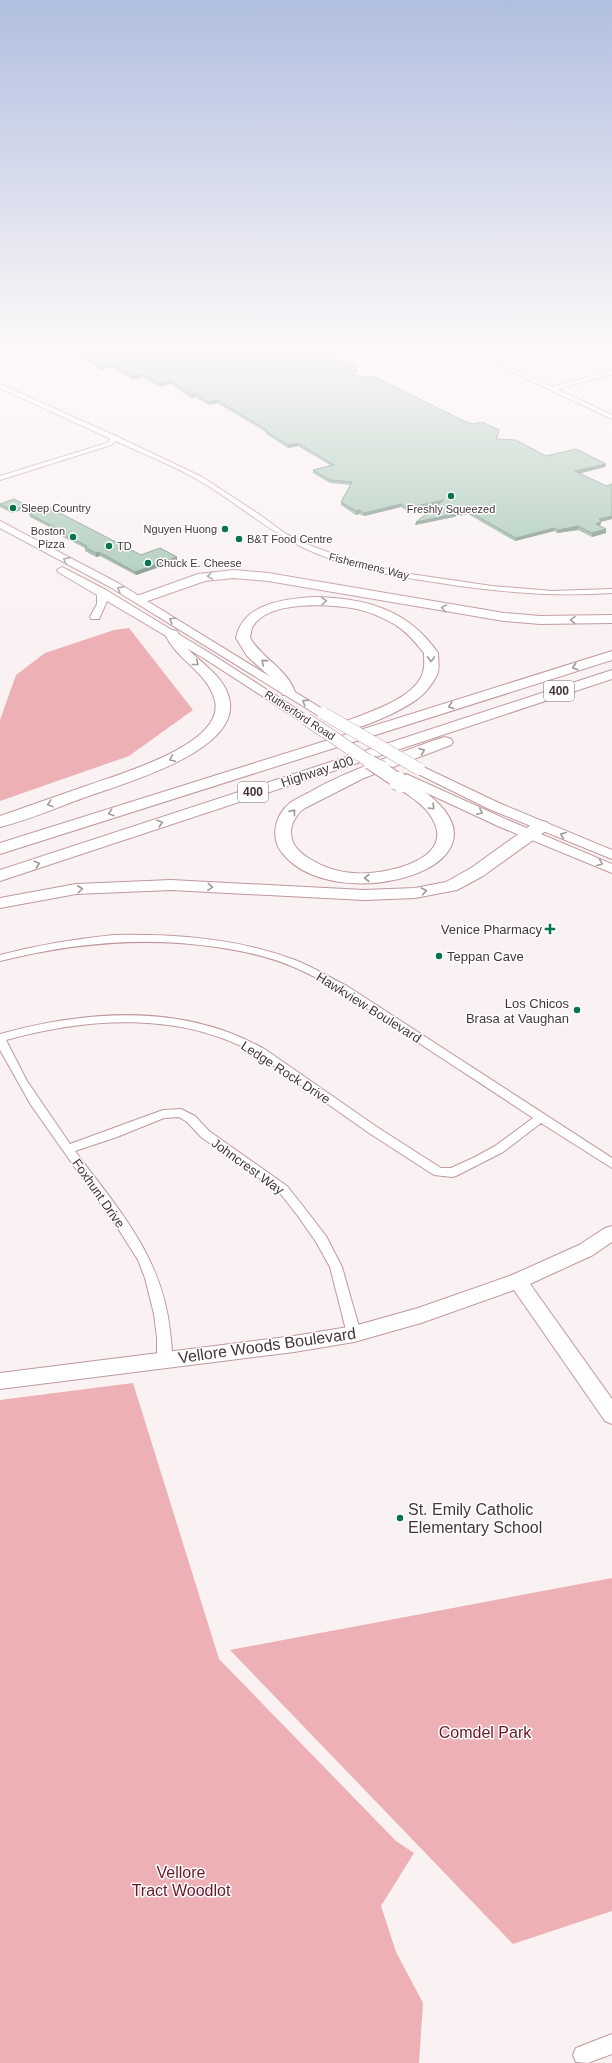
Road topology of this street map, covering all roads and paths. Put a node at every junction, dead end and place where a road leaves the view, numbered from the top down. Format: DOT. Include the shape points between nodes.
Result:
graph roads {
  1 [pos="96,443"];
  2 [pos="110,443"];
  3 [pos="127,443"];
  4 [pos="27,462"];
  5 [pos="15,466"];
  6 [pos="0,470"];
  7 [pos="0,478"];
  8 [pos="0,524"];
  9 [pos="51,564"];
  10 [pos="612,591"];
  11 [pos="102,592"];
  12 [pos="139,600"];
  13 [pos="128,608"];
  14 [pos="95,617"];
  15 [pos="612,619"];
  16 [pos="172,634"];
  17 [pos="612,655"];
  18 [pos="612,674"];
  19 [pos="288,692"];
  20 [pos="505,708"];
  21 [pos="370,762"];
  22 [pos="404,781"];
  23 [pos="202,784"];
  24 [pos="0,822"];
  25 [pos="536,830"];
  26 [pos="0,849"];
  27 [pos="612,855"];
  28 [pos="612,869"];
  29 [pos="0,876"];
  30 [pos="0,903"];
  31 [pos="0,958"];
  32 [pos="0,1038"];
  33 [pos="540,1118"];
  34 [pos="68,1149"];
  35 [pos="612,1164"];
  36 [pos="612,1233"];
  37 [pos="518,1281"];
  38 [pos="354,1334"];
  39 [pos="164,1360"];
  40 [pos="0,1381"];
  41 [pos="610,1407"];
  42 [pos="612,2044"];
  43 [pos="583,2055"];
  1 -- 4 [label="street"];
  2 -- 7 [label="street"];
  3 -- 10 [label="street, Fishermens Way" via="220,489 286,537 314,551 356,564 425,579 500,590 568,594"];
  5 -- 6 [label="street"];
  12 -- 8 [label="main road, Rutherford Road, one-way"];
  9 -- 11 [label="main road, Rutherford Road"];
  11 -- 13 [label="main road, Rutherford Road"];
  11 -- 14 [label="main road" via="102,604"];
  12 -- 13 [label="main road"];
  15 -- 12 [label="highway, one-way" via="540,620 504,617 268,577 234,574 203,577"];
  19 -- 12 [label="main road, Rutherford Road, one-way"];
  13 -- 16 [label="main road, Rutherford Road"];
  16 -- 21 [label="main road, Rutherford Road, bridge"];
  16 -- 24 [label="highway, one-way" via="177,648 206,671 221,694 224,707 211,733 185,753 162,764"];
  17 -- 23 [label="highway, Highway 400 / 400, one-way"];
  18 -- 20 [label="highway, Highway 400 / 400"];
  19 -- 23 [label="highway, one-way" via="284,681 252,653 243,638 246,624 262,612 283,605 334,601 365,607 400,622 419,637 431,652 430,674 416,692 396,706 243,764"];
  25 -- 19 [label="main road, Rutherford Road, one-way, bridge" via="419,769"];
  22 -- 20 [label="highway, one-way" via="432,806 443,820 445,840 440,851 431,860 414,870 372,879 344,878 321,872 302,863 288,850 282,838 283,826 294,808 320,792 451,739"];
  29 -- 20 [label="highway, Highway 400 / 400, one-way"];
  21 -- 22 [label="highway, bridge"];
  22 -- 25 [label="main road, Rutherford Road, one-way"];
  23 -- 26 [label="highway, Highway 400 / 400, one-way"];
  27 -- 25 [label="main road, Rutherford Road, one-way"];
  25 -- 28 [label="main road, Rutherford Road, one-way"];
  30 -- 25 [label="highway, one-way" via="76,890 171,885 364,895 415,893 451,886 477,872"];
  31 -- 33 [label="street, Hawkview Boulevard" via="66,942 127,937 186,940 255,952 310,970 343,988"];
  32 -- 33 [label="street, Ledge Rock Drive" via="32,1028 95,1019 159,1019 206,1028 247,1044 260,1052 438,1172 452,1173 479,1160 499,1149"];
  32 -- 34 [label="street, Foxhunt Drive" via="17,1075"];
  33 -- 35 [label="street, Hawkview Boulevard"];
  34 -- 38 [label="street, Johncrest Way" via="163,1114 181,1114 191,1119 206,1134 283,1189 322,1239 336,1268"];
  34 -- 39 [label="street, Foxhunt Drive" via="127,1233 147,1268 166,1343"];
  36 -- 37 [label="main road, Vellore Woods Boulevard" via="586,1250"];
  37 -- 38 [label="main road, Vellore Woods Boulevard" via="421,1315"];
  37 -- 41 [label="main road"];
  38 -- 39 [label="main road, Vellore Woods Boulevard"];
  39 -- 40 [label="main road, Vellore Woods Boulevard"];
  42 -- 43 [label="street"];
}
